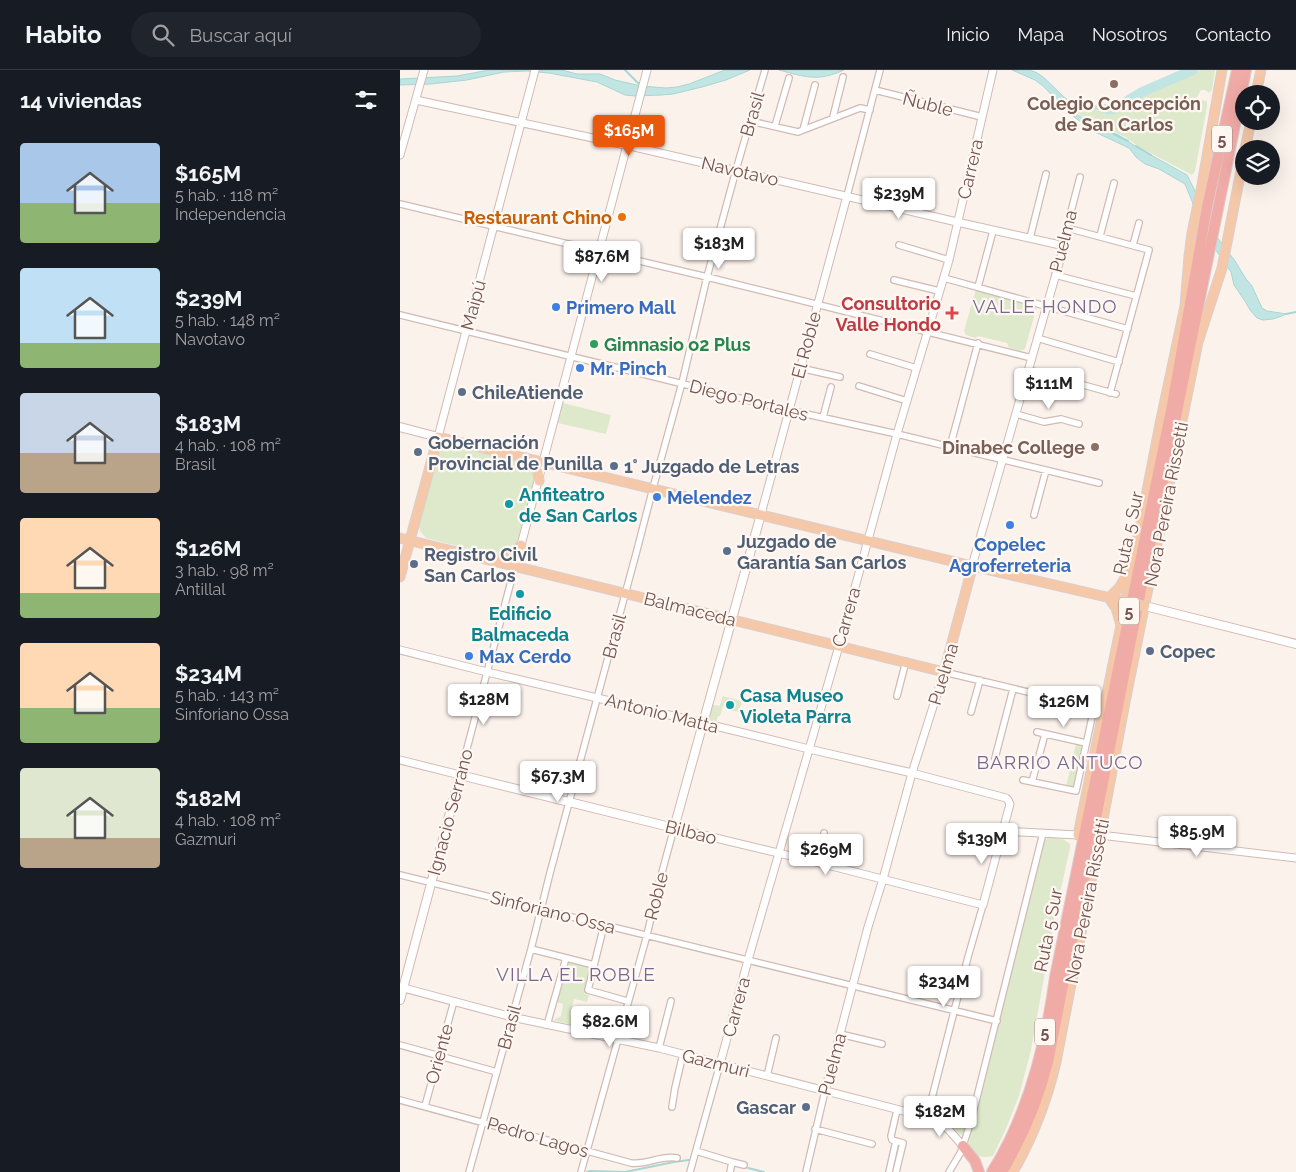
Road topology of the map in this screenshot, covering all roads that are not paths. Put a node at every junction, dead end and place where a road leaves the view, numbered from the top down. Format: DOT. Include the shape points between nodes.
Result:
graph roads {
  1 [pos="647,70"];
  2 [pos="765,70"];
  3 [pos="880,70"];
  4 [pos="993,70"];
  5 [pos="1222,70"];
  6 [pos="1237,70"];
  7 [pos="1246,70"];
  8 [pos="1261,70"];
  9 [pos="423,73"];
  10 [pos="534,73"];
  11 [pos="843,77"];
  12 [pos="789,78"];
  13 [pos="815,85"];
  14 [pos="1258,85"];
  15 [pos="875,90"];
  16 [pos="416,100"];
  17 [pos="870,110"];
  18 [pos="833,117"];
  19 [pos="982,117"];
  20 [pos="750,121"];
  21 [pos="522,122"];
  22 [pos="775,126"];
  23 [pos="803,130"];
  24 [pos="627,145"];
  25 [pos="400,156"];
  26 [pos="736,170"];
  27 [pos="1046,174"];
  28 [pos="1080,177"];
  29 [pos="1114,184"];
  30 [pos="1238,185"];
  31 [pos="846,196"];
  32 [pos="400,204"];
  33 [pos="957,222"];
  34 [pos="1139,223"];
  35 [pos="494,227"];
  36 [pos="1067,228"];
  37 [pos="993,230"];
  38 [pos="1100,236"];
  39 [pos="1030,238"];
  40 [pos="899,245"];
  41 [pos="1133,245"];
  42 [pos="1062,246"];
  43 [pos="599,252"];
  44 [pos="949,260"];
  45 [pos="1055,275"];
  46 [pos="708,277"];
  47 [pos="944,278"];
  48 [pos="894,280"];
  49 [pos="978,287"];
  50 [pos="939,291"];
  51 [pos="1136,296"];
  52 [pos="817,304"];
  53 [pos="1046,306"];
  54 [pos="400,315"];
  55 [pos="1128,329"];
  56 [pos="466,331"];
  57 [pos="928,331"];
  58 [pos="1037,338"];
  59 [pos="978,343"];
  60 [pos="870,354"];
  61 [pos="571,356"];
  62 [pos="1032,358"];
  63 [pos="1119,362"];
  64 [pos="800,368"];
  65 [pos="916,368"];
  66 [pos="1029,370"];
  67 [pos="840,377"];
  68 [pos="682,383"];
  69 [pos="859,386"];
  70 [pos="831,387"];
  71 [pos="907,401"];
  72 [pos="788,410"];
  73 [pos="1016,414"];
  74 [pos="824,417"];
  75 [pos="1079,424"];
  76 [pos="400,428"];
  77 [pos="897,434"];
  78 [pos="438,437"];
  79 [pos="459,441"];
  80 [pos="950,447"];
  81 [pos="433,456"];
  82 [pos="522,456"];
  83 [pos="1002,460"];
  84 [pos="544,462"];
  85 [pos="1046,470"];
  86 [pos="539,481"];
  87 [pos="1099,483"];
  88 [pos="653,488"];
  89 [pos="760,514"];
  90 [pos="1034,515"];
  91 [pos="416,520"];
  92 [pos="400,538"];
  93 [pos="410,540"];
  94 [pos="868,540"];
  95 [pos="428,545"];
  96 [pos="521,545"];
  97 [pos="491,560"];
  98 [pos="1133,563"];
  99 [pos="516,566"];
  100 [pos="972,566"];
  101 [pos="400,577"];
  102 [pos="625,593"];
  103 [pos="1109,598"];
  104 [pos="1127,602"];
  105 [pos="1144,606"];
  106 [pos="732,619"];
  107 [pos="1121,625"];
  108 [pos="1296,644"];
  109 [pos="839,646"];
  110 [pos="400,650"];
  111 [pos="906,662"];
  112 [pos="487,672"];
  113 [pos="944,672"];
  114 [pos="980,680"];
  115 [pos="1014,689"];
  116 [pos="897,696"];
  117 [pos="597,698"];
  118 [pos="1094,708"];
  119 [pos="1104,710"];
  120 [pos="972,712"];
  121 [pos="703,722"];
  122 [pos="1037,732"];
  123 [pos="1045,734"];
  124 [pos="1086,743"];
  125 [pos="809,749"];
  126 [pos="995,758"];
  127 [pos="400,760"];
  128 [pos="912,773"];
  129 [pos="460,775"];
  130 [pos="1023,780"];
  131 [pos="1032,782"];
  132 [pos="569,802"];
  133 [pos="674,828"];
  134 [pos="1003,831"];
  135 [pos="824,833"];
  136 [pos="1043,833"];
  137 [pos="1078,835"];
  138 [pos="1100,835"];
  139 [pos="779,853"];
  140 [pos="1296,858"];
  141 [pos="816,862"];
  142 [pos="400,875"];
  143 [pos="883,879"];
  144 [pos="431,882"];
  145 [pos="983,904"];
  146 [pos="541,909"];
  147 [pos="604,925"];
  148 [pos="646,936"];
  149 [pos="531,949"];
  150 [pos="566,958"];
  151 [pos="748,960"];
  152 [pos="594,965"];
  153 [pos="1055,977"];
  154 [pos="852,986"];
  155 [pos="402,988"];
  156 [pos="400,1000"];
  157 [pos="454,1001"];
  158 [pos="628,1001"];
  159 [pos="671,1001"];
  160 [pos="954,1010"];
  161 [pos="512,1017"];
  162 [pos="997,1021"];
  163 [pos="547,1025"];
  164 [pos="840,1034"];
  165 [pos="617,1038"];
  166 [pos="776,1038"];
  167 [pos="882,1044"];
  168 [pos="400,1045"];
  169 [pos="659,1048"];
  170 [pos="683,1054"];
  171 [pos="439,1056"];
  172 [pos="720,1064"];
  173 [pos="497,1072"];
  174 [pos="767,1076"];
  175 [pos="825,1091"];
  176 [pos="400,1100"];
  177 [pos="425,1106"];
  178 [pos="672,1107"];
  179 [pos="897,1110"];
  180 [pos="927,1118"];
  181 [pos="482,1122"];
  182 [pos="815,1129"];
  183 [pos="896,1141"];
  184 [pos="872,1144"];
  185 [pos="963,1146"];
  186 [pos="586,1151"];
  187 [pos="696,1151"];
  188 [pos="677,1158"];
  189 [pos="732,1162"];
  190 [pos="744,1166"];
  191 [pos="469,1172"];
  192 [pos="581,1172"];
  193 [pos="690,1172"];
  194 [pos="730,1172"];
  195 [pos="806,1172"];
  196 [pos="889,1172"];
  197 [pos="896,1172"];
  198 [pos="949,1172"];
  199 [pos="979,1172"];
  200 [pos="992,1172"];
  201 [pos="1002,1172"];
  202 [pos="1014,1172"];
  1 -- 24 [label="street"];
  2 -- 20 [label="street, Brasil"];
  3 -- 15 [label="street, El Roble"];
  4 -- 19 [label="street, Carrera"];
  5 -- 98 [label="main road" via="1188,256 1185,306"];
  6 -- 153 [label="highway, Ruta 5 Sur / 5"];
  7 -- 201 [label="highway, Ruta 5 Sur / 5" via="1048,1062 1034,1110"];
  8 -- 14 [label="main road"];
  9 -- 16 [label="street"];
  10 -- 21 [label="street, Maipú"];
  11 -- 18 [label="street"];
  12 -- 22 [label="street"];
  13 -- 23 [label="street"];
  15 -- 17 [label="street, El Roble"];
  15 -- 19 [label="street, Ñuble"];
  16 -- 21 [label="street, Navotavo"];
  16 -- 25 [label="street"];
  17 -- 18 [label="street" via="860,108"];
  17 -- 31 [label="street, El Roble"];
  18 -- 23 [label="street"];
  19 -- 33 [label="street, Carrera"];
  20 -- 22 [label="street"];
  20 -- 26 [label="street, Brasil"];
  21 -- 24 [label="street, Navotavo"];
  21 -- 35 [label="street, Maipú"];
  22 -- 23 [label="street" via="798,132"];
  24 -- 26 [label="street, Navotavo"];
  24 -- 43 [label="street"];
  26 -- 31 [label="street, Navotavo"];
  26 -- 46 [label="street, Brasil"];
  27 -- 39 [label="street"];
  28 -- 36 [label="street, Puelma"];
  29 -- 38 [label="street"];
  30 -- 105 [label="main road, Nora Pereira Rissetti" via="1222,268 1198,342"];
  31 -- 33 [label="street, Navotavo"];
  31 -- 52 [label="street, El Roble"];
  32 -- 35 [label="street"];
  33 -- 37 [label="street, Navotavo"];
  33 -- 44 [label="street, Carrera"];
  34 -- 41 [label="street"];
  35 -- 43 [label="street"];
  35 -- 56 [label="street, Maipú"];
  36 -- 38 [label="street"];
  36 -- 42 [label="street, Puelma"];
  37 -- 39 [label="street, Navotavo"];
  37 -- 49 [label="street"];
  38 -- 41 [label="street"];
  39 -- 42 [label="street, Navotavo"];
  40 -- 44 [label="street"];
  41 -- 51 [label="street" via="1148,250"];
  42 -- 45 [label="street, Puelma"];
  43 -- 46 [label="street"];
  43 -- 61 [label="street"];
  44 -- 47 [label="street, Carrera"];
  45 -- 51 [label="street"];
  45 -- 53 [label="street, Puelma"];
  46 -- 52 [label="street"];
  46 -- 68 [label="street, Brasil"];
  47 -- 49 [label="street"];
  47 -- 50 [label="street, Carrera"];
  48 -- 50 [label="street"];
  49 -- 53 [label="street"];
  50 -- 57 [label="street, Carrera"];
  51 -- 55 [label="street"];
  52 -- 57 [label="street"];
  52 -- 64 [label="street, El Roble"];
  53 -- 55 [label="street"];
  53 -- 58 [label="street, Puelma"];
  54 -- 56 [label="street, Diego Portales"];
  55 -- 63 [label="street"];
  56 -- 61 [label="street, Diego Portales"];
  56 -- 78 [label="street, Maipú"];
  57 -- 59 [label="street"];
  57 -- 65 [label="street, Carrera"];
  58 -- 62 [label="street, Puelma"];
  58 -- 63 [label="street"];
  59 -- 62 [label="street"];
  59 -- 80 [label="street"];
  60 -- 65 [label="street"];
  61 -- 68 [label="street, Diego Portales"];
  61 -- 84 [label="street"];
  62 -- 66 [label="street, Puelma"];
  63 -- 66 [label="street" via="1113,393"];
  64 -- 67 [label="street"];
  64 -- 72 [label="street, El Roble"];
  65 -- 71 [label="street, Carrera"];
  66 -- 73 [label="street, Puelma"];
  68 -- 72 [label="street, Diego Portales"];
  68 -- 88 [label="street, Brasil"];
  69 -- 71 [label="street"];
  70 -- 74 [label="street"];
  71 -- 77 [label="street, Carrera"];
  72 -- 74 [label="street, Diego Portales"];
  72 -- 89 [label="street, El Roble"];
  73 -- 75 [label="street" via="1044,422 1062,419"];
  73 -- 83 [label="street, Puelma"];
  74 -- 77 [label="street, Diego Portales"];
  76 -- 78 [label="main road"];
  77 -- 80 [label="street, Diego Portales"];
  77 -- 94 [label="street, Carrera"];
  78 -- 79 [label="main road"];
  78 -- 81 [label="main road, Maipú"];
  79 -- 81 [label="main road" via="444,445"];
  79 -- 82 [label="main road"];
  80 -- 83 [label="street, Diego Portales"];
  81 -- 91 [label="main road, Maipú"];
  82 -- 84 [label="main road"];
  82 -- 86 [label="main road" via="535,466"];
  83 -- 85 [label="street, Diego Portales"];
  83 -- 100 [label="street, Puelma"];
  84 -- 86 [label="street"];
  84 -- 88 [label="main road"];
  85 -- 87 [label="street, Diego Portales"];
  85 -- 90 [label="street"];
  86 -- 96 [label="street"];
  88 -- 89 [label="main road"];
  88 -- 102 [label="street, Brasil"];
  89 -- 94 [label="main road"];
  89 -- 106 [label="main road, El Roble"];
  91 -- 93 [label="main road, Maipú"];
  91 -- 95 [label="main road"];
  92 -- 93 [label="main road, Balmaceda"];
  93 -- 95 [label="main road, Balmaceda"];
  93 -- 101 [label="main road, Maipú"];
  94 -- 100 [label="main road"];
  94 -- 109 [label="street, Carrera"];
  95 -- 97 [label="main road, Balmaceda"];
  96 -- 97 [label="main road" via="508,556"];
  96 -- 99 [label="street, Ignacio Serrano"];
  97 -- 99 [label="main road, Balmaceda"];
  98 -- 103 [label="main road" via="1120,588"];
  98 -- 104 [label="main road"];
  99 -- 102 [label="main road, Balmaceda"];
  99 -- 112 [label="street, Ignacio Serrano"];
  100 -- 103 [label="main road"];
  100 -- 113 [label="main road, Puelma"];
  102 -- 106 [label="main road, Balmaceda"];
  102 -- 117 [label="street, Brasil"];
  103 -- 104 [label="main road"];
  103 -- 107 [label="main road"];
  104 -- 105 [label="main road, bridge"];
  104 -- 107 [label="main road"];
  105 -- 108 [label="main road"];
  105 -- 138 [label="main road, Nora Pereira Rissetti"];
  106 -- 109 [label="main road, Balmaceda"];
  106 -- 121 [label="main road, Roble"];
  107 -- 119 [label="main road"];
  109 -- 111 [label="main road, Balmaceda"];
  109 -- 125 [label="street, Carrera"];
  110 -- 112 [label="street, Antonio Matta"];
  111 -- 113 [label="main road, Balmaceda"];
  111 -- 116 [label="street"];
  112 -- 117 [label="street, Antonio Matta"];
  112 -- 129 [label="street, Ignacio Serrano"];
  113 -- 114 [label="street, Balmaceda"];
  113 -- 128 [label="street, Puelma"];
  114 -- 115 [label="street, Balmaceda"];
  114 -- 120 [label="street"];
  115 -- 118 [label="street, Balmaceda"];
  115 -- 126 [label="street"];
  117 -- 121 [label="street, Antonio Matta"];
  117 -- 132 [label="street, Brasil"];
  118 -- 119 [label="street, Balmaceda"];
  118 -- 124 [label="street"];
  119 -- 137 [label="main road"];
  121 -- 125 [label="street, Antonio Matta"];
  121 -- 133 [label="main road, Roble"];
  122 -- 123 [label="street"];
  123 -- 124 [label="street"];
  123 -- 131 [label="street"];
  124 -- 131 [label="street" via="1076,791"];
  125 -- 128 [label="street, Antonio Matta"];
  125 -- 139 [label="street, Carrera"];
  127 -- 129 [label="street, Bilbao"];
  128 -- 134 [label="street, Antonio Matta" via="1006,798 1010,807"];
  128 -- 143 [label="street, Puelma"];
  129 -- 132 [label="main road, Bilbao"];
  129 -- 144 [label="main road, Ignacio Serrano"];
  130 -- 131 [label="street"];
  132 -- 133 [label="main road, Bilbao"];
  132 -- 146 [label="street, Brasil"];
  133 -- 139 [label="street, Bilbao"];
  133 -- 148 [label="street, Roble"];
  134 -- 136 [label="street"];
  134 -- 145 [label="street"];
  135 -- 141 [label="street"];
  136 -- 137 [label="street"];
  136 -- 162 [label="street"];
  137 -- 153 [label="highway"];
  138 -- 140 [label="street"];
  138 -- 202 [label="main road, Nora Pereira Rissetti" via="1048,1095"];
  139 -- 141 [label="street, Bilbao"];
  139 -- 151 [label="street, Carrera"];
  141 -- 143 [label="street, Bilbao"];
  142 -- 144 [label="street, Sinforiano Ossa"];
  143 -- 145 [label="street, Bilbao"];
  143 -- 154 [label="street, Puelma"];
  144 -- 146 [label="street, Sinforiano Ossa"];
  144 -- 155 [label="main road, Ignacio Serrano"];
  145 -- 160 [label="street"];
  146 -- 147 [label="street, Sinforiano Ossa"];
  146 -- 149 [label="street, Brasil"];
  147 -- 148 [label="street, Sinforiano Ossa"];
  147 -- 152 [label="street"];
  148 -- 151 [label="street, Sinforiano Ossa"];
  148 -- 158 [label="street, Roble"];
  149 -- 150 [label="street"];
  149 -- 161 [label="street, Brasil"];
  150 -- 152 [label="street"];
  150 -- 163 [label="street"];
  151 -- 154 [label="street, Sinforiano Ossa"];
  151 -- 172 [label="street, Carrera"];
  152 -- 158 [label="street" via="588,990"];
  153 -- 200 [label="highway, Ruta 5 Sur / 5" via="1044,1039 1030,1087 1013,1132"];
  154 -- 160 [label="street, Sinforiano Ossa"];
  154 -- 164 [label="street, Puelma"];
  155 -- 156 [label="main road, Ignacio Serrano"];
  155 -- 157 [label="street, Gazmuri"];
  157 -- 161 [label="street, Gazmuri"];
  157 -- 171 [label="street, Oriente"];
  158 -- 165 [label="street, Roble"];
  159 -- 169 [label="street"];
  160 -- 162 [label="street, Sinforiano Ossa"];
  160 -- 180 [label="street"];
  161 -- 163 [label="street, Gazmuri"];
  161 -- 173 [label="street, Brasil"];
  162 -- 185 [label="street"];
  163 -- 165 [label="street, Gazmuri"];
  164 -- 167 [label="street"];
  164 -- 175 [label="street, Puelma"];
  165 -- 169 [label="street, Gazmuri"];
  165 -- 186 [label="street, Roble"];
  166 -- 174 [label="street"];
  168 -- 171 [label="street"];
  169 -- 170 [label="street, Gazmuri"];
  170 -- 172 [label="street, Gazmuri"];
  170 -- 178 [label="street"];
  171 -- 173 [label="street"];
  171 -- 177 [label="street, Oriente"];
  172 -- 174 [label="street, Gazmuri"];
  172 -- 187 [label="street, Carrera"];
  173 -- 181 [label="street, Brasil"];
  174 -- 175 [label="street, Gazmuri"];
  175 -- 179 [label="street, Gazmuri"];
  175 -- 182 [label="street, Puelma"];
  176 -- 177 [label="street, Pedro Lagos"];
  177 -- 181 [label="street, Pedro Lagos"];
  179 -- 180 [label="street, Gazmuri"];
  179 -- 183 [label="street" via="891,1136"];
  180 -- 185 [label="street, Gazmuri" via="948,1130"];
  181 -- 186 [label="street, Pedro Lagos"];
  181 -- 191 [label="street, Brasil"];
  182 -- 184 [label="street"];
  182 -- 195 [label="street, Puelma"];
  183 -- 196 [label="street"];
  183 -- 197 [label="street" via="903,1143"];
  185 -- 198 [label="street"];
  185 -- 199 [label="highway"];
  186 -- 188 [label="street, Pedro Lagos" via="639,1164 663,1157"];
  186 -- 192 [label="street, Roble"];
  187 -- 189 [label="street"];
  187 -- 193 [label="street, Carrera"];
  189 -- 190 [label="street"];
  189 -- 194 [label="street"];
}
